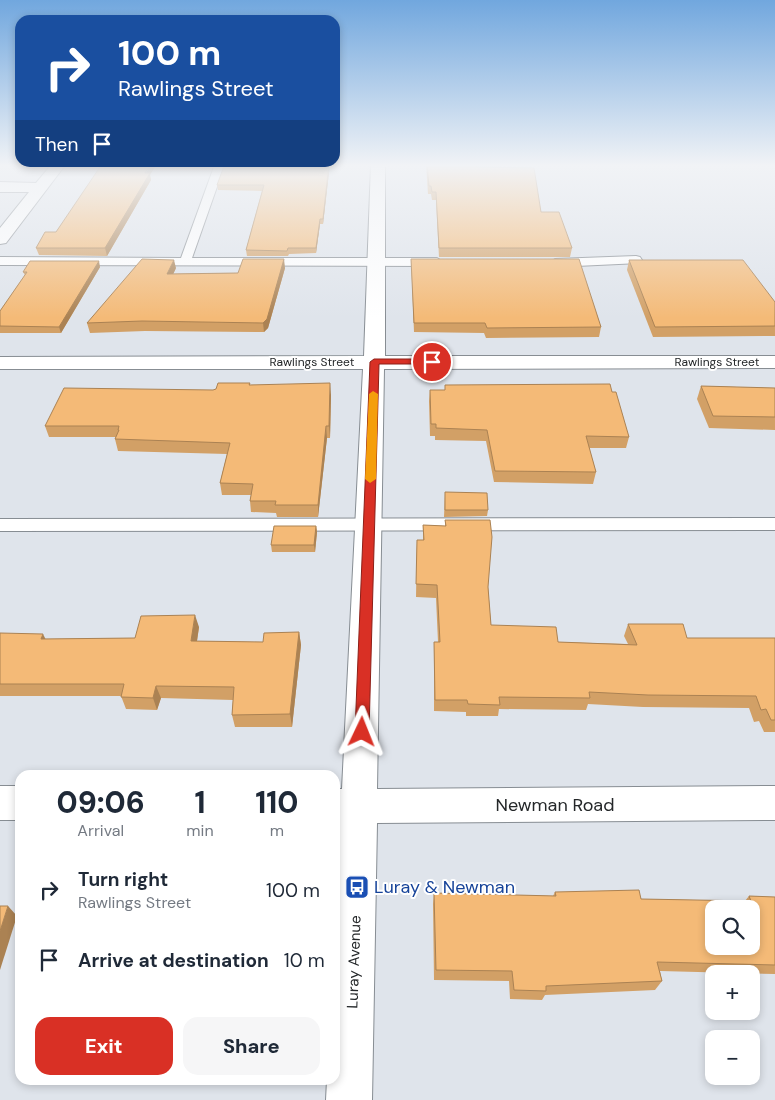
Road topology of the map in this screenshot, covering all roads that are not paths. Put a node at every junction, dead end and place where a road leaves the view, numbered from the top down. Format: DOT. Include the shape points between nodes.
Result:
graph roads {
  1 [pos="19,215"];
  2 [pos="201,215"];
  3 [pos="377,215"];
  4 [pos="0,239"];
  5 [pos="636,260"];
  6 [pos="0,261"];
  7 [pos="376,261"];
  8 [pos="184,262"];
  9 [pos="446,262"];
  10 [pos="545,263"];
  11 [pos="0,362"];
  12 [pos="374,362"];
  13 [pos="775,362"];
  14 [pos="775,524"];
  15 [pos="0,525"];
  16 [pos="369,526"];
  17 [pos="0,803"];
  18 [pos="15,803"];
  19 [pos="775,803"];
  20 [pos="347,806"];
  21 [pos="350,1100"];
  1 -- 4 [label="street"];
  2 -- 8 [label="lane"];
  3 -- 7 [label="street, Luray Avenue"];
  5 -- 10 [label="lane"];
  6 -- 8 [label="lane"];
  7 -- 8 [label="lane"];
  7 -- 9 [label="lane"];
  7 -- 12 [label="street, Luray Avenue"];
  11 -- 12 [label="street, Rawlings Street"];
  12 -- 13 [label="street, Rawlings Street"];
  12 -- 16 [label="street, Luray Avenue"];
  14 -- 16 [label="lane"];
  15 -- 16 [label="lane"];
  16 -- 20 [label="street, Luray Avenue"];
  17 -- 18 [label="street"];
  19 -- 20 [label="street, Newman Road"];
  20 -- 21 [label="street, Luray Avenue"];
}
